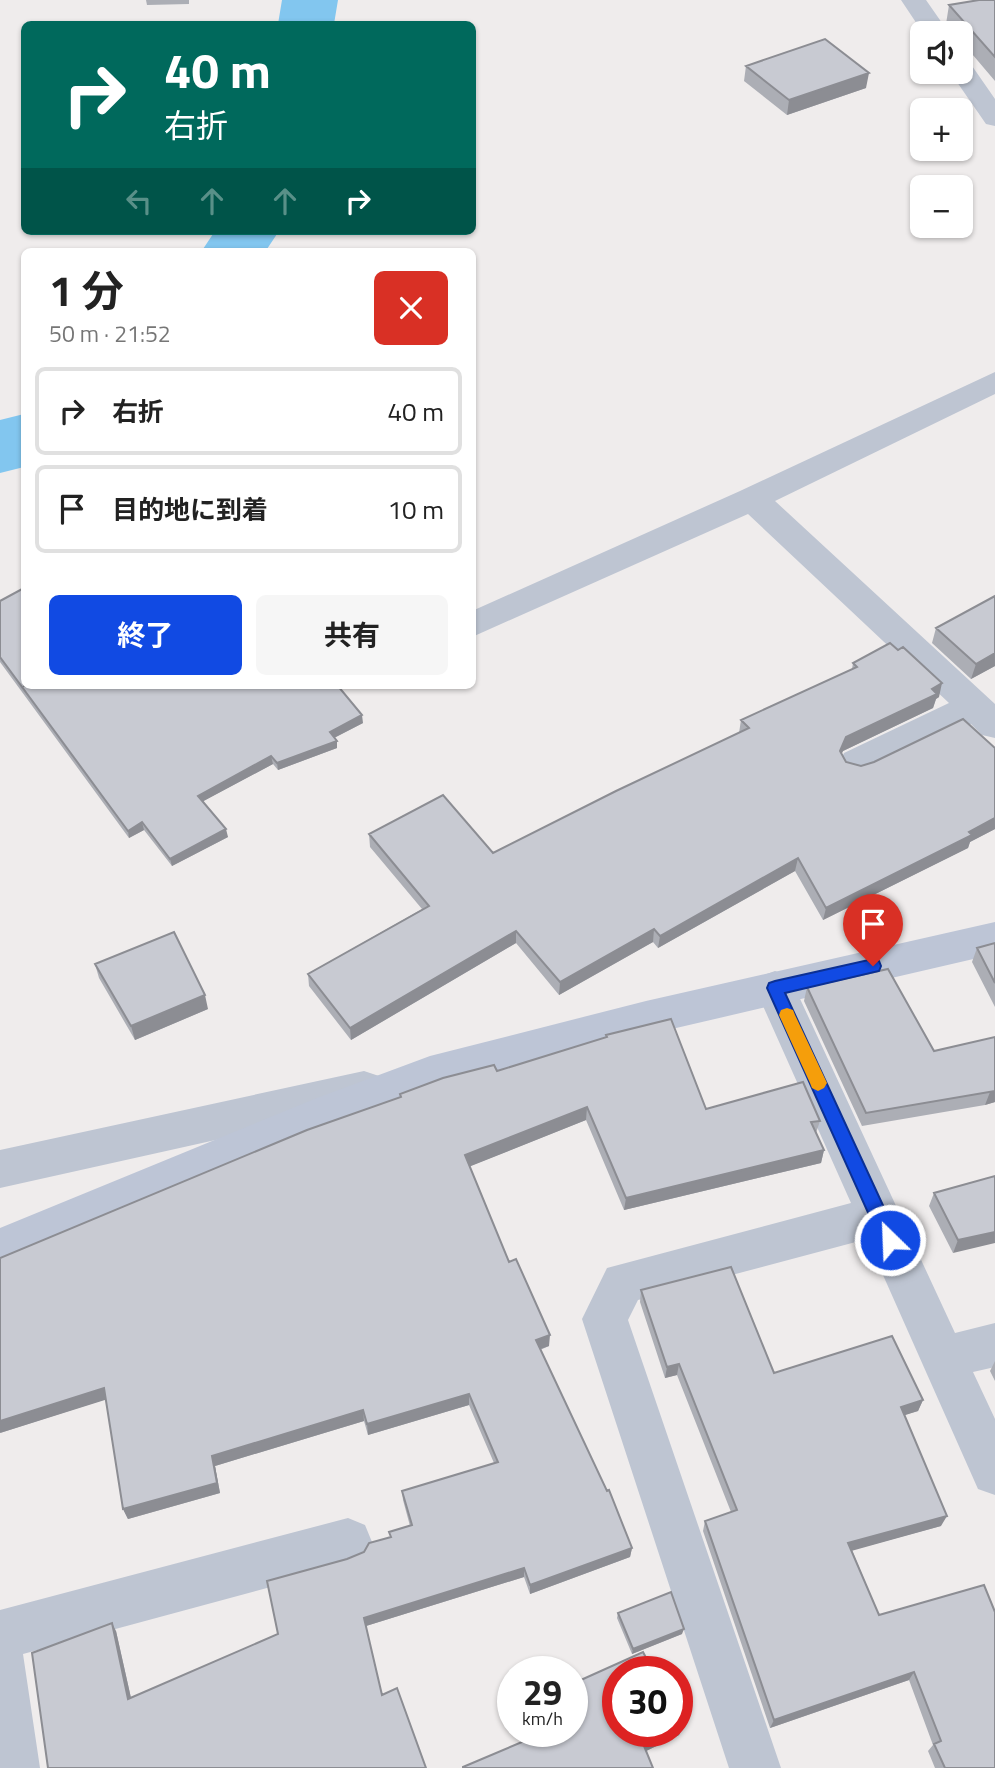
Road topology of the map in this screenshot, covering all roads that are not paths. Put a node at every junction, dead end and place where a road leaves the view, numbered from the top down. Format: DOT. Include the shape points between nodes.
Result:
graph roads {
  1 [pos="913,0"];
  2 [pos="928,21"];
  3 [pos="971,84"];
  4 [pos="995,118"];
  5 [pos="995,382"];
  6 [pos="752,499"];
  7 [pos="476,623"];
  8 [pos="985,715"];
  9 [pos="857,763"];
  10 [pos="995,938"];
  11 [pos="775,988"];
  12 [pos="430,1074"];
  13 [pos="0,1169"];
  14 [pos="879,1216"];
  15 [pos="0,1249"];
  16 [pos="995,1345"];
  17 [pos="943,1359"];
  18 [pos="995,1472"];
  19 [pos="348,1542"];
  20 [pos="0,1635"];
  21 [pos="0,1659"];
  22 [pos="14,1768"];
  23 [pos="755,1768"];
  1 -- 2 [label="street"];
  3 -- 4 [label="street"];
  5 -- 6 [label="street"];
  6 -- 7 [label="street"];
  6 -- 8 [label="street"];
  8 -- 9 [label="street"];
  10 -- 11 [label="street"];
  11 -- 12 [label="street"];
  11 -- 14 [label="street"];
  12 -- 13 [label="street"];
  12 -- 15 [label="street"];
  14 -- 17 [label="street"];
  14 -- 23 [label="street" via="623,1283 605,1319"];
  16 -- 17 [label="street"];
  17 -- 18 [label="street"];
  19 -- 20 [label="street"];
  21 -- 22 [label="street"];
}
